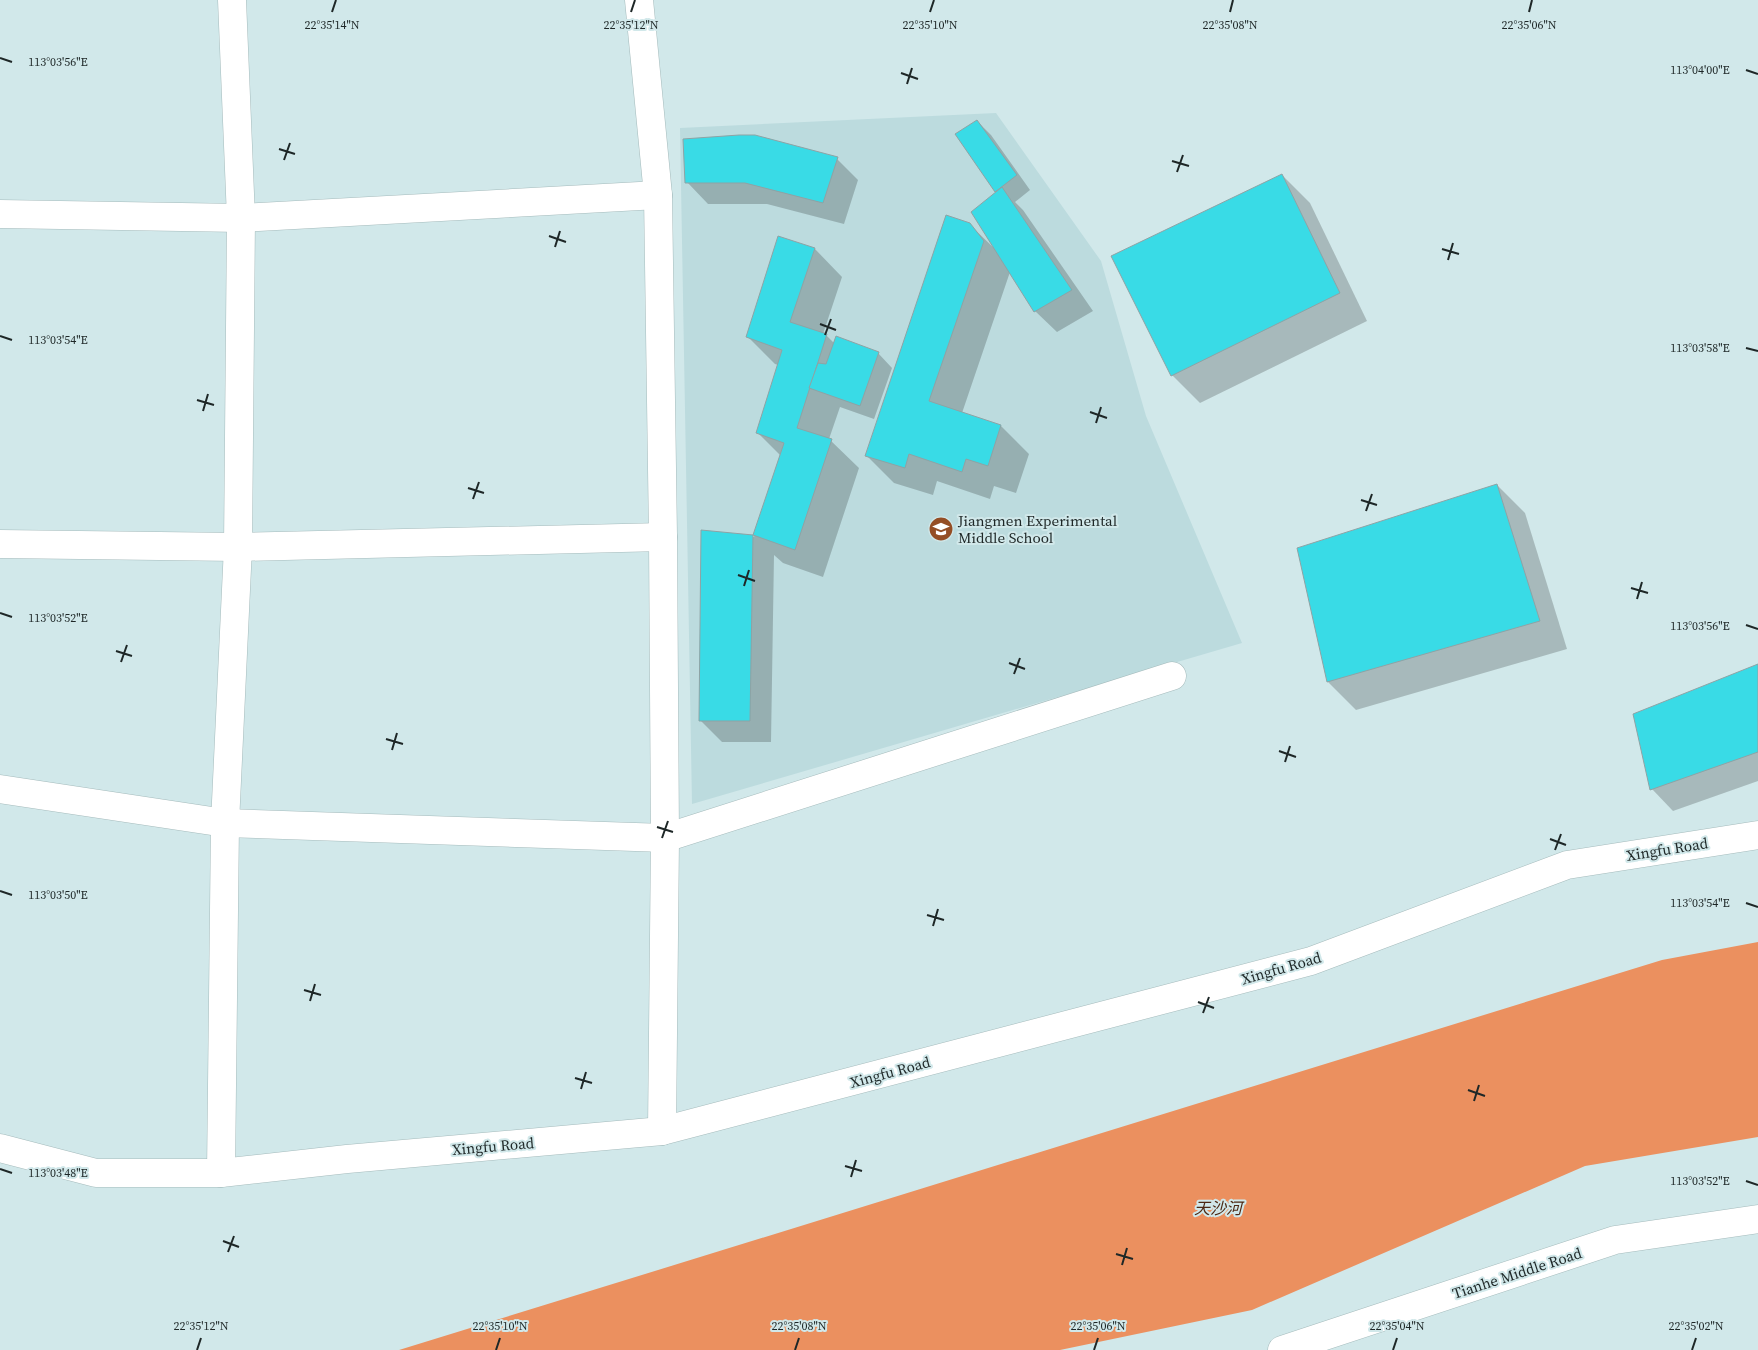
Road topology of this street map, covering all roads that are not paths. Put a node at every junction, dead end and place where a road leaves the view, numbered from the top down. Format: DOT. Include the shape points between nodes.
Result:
graph roads {
  1 [pos="232,0"];
  2 [pos="639,0"];
  3 [pos="658,196"];
  4 [pos="0,214"];
  5 [pos="241,218"];
  6 [pos="664,537"];
  7 [pos="0,544"];
  8 [pos="238,547"];
  9 [pos="1172,676"];
  10 [pos="0,788"];
  11 [pos="225,823"];
  12 [pos="1758,835"];
  13 [pos="665,838"];
  14 [pos="662,1131"];
  15 [pos="0,1148"];
  16 [pos="221,1173"];
  17 [pos="1758,1219"];
  18 [pos="1282,1350"];
  1 -- 5 [label="street"];
  2 -- 3 [label="street"];
  3 -- 5 [label="street"];
  3 -- 6 [label="street"];
  4 -- 5 [label="street"];
  5 -- 8 [label="street"];
  6 -- 8 [label="street"];
  6 -- 13 [label="street"];
  7 -- 8 [label="street"];
  8 -- 11 [label="street"];
  9 -- 13 [label="street"];
  10 -- 11 [label="street"];
  11 -- 13 [label="street"];
  11 -- 16 [label="street"];
  12 -- 14 [label="street, Xingfu Road" via="1567,865 1311,961"];
  13 -- 14 [label="street"];
  14 -- 16 [label="street, Xingfu Road"];
  15 -- 16 [label="street, Xingfu Road" via="96,1172"];
  17 -- 18 [label="street, Tianhe Middle Road" via="1616,1240"];
}
